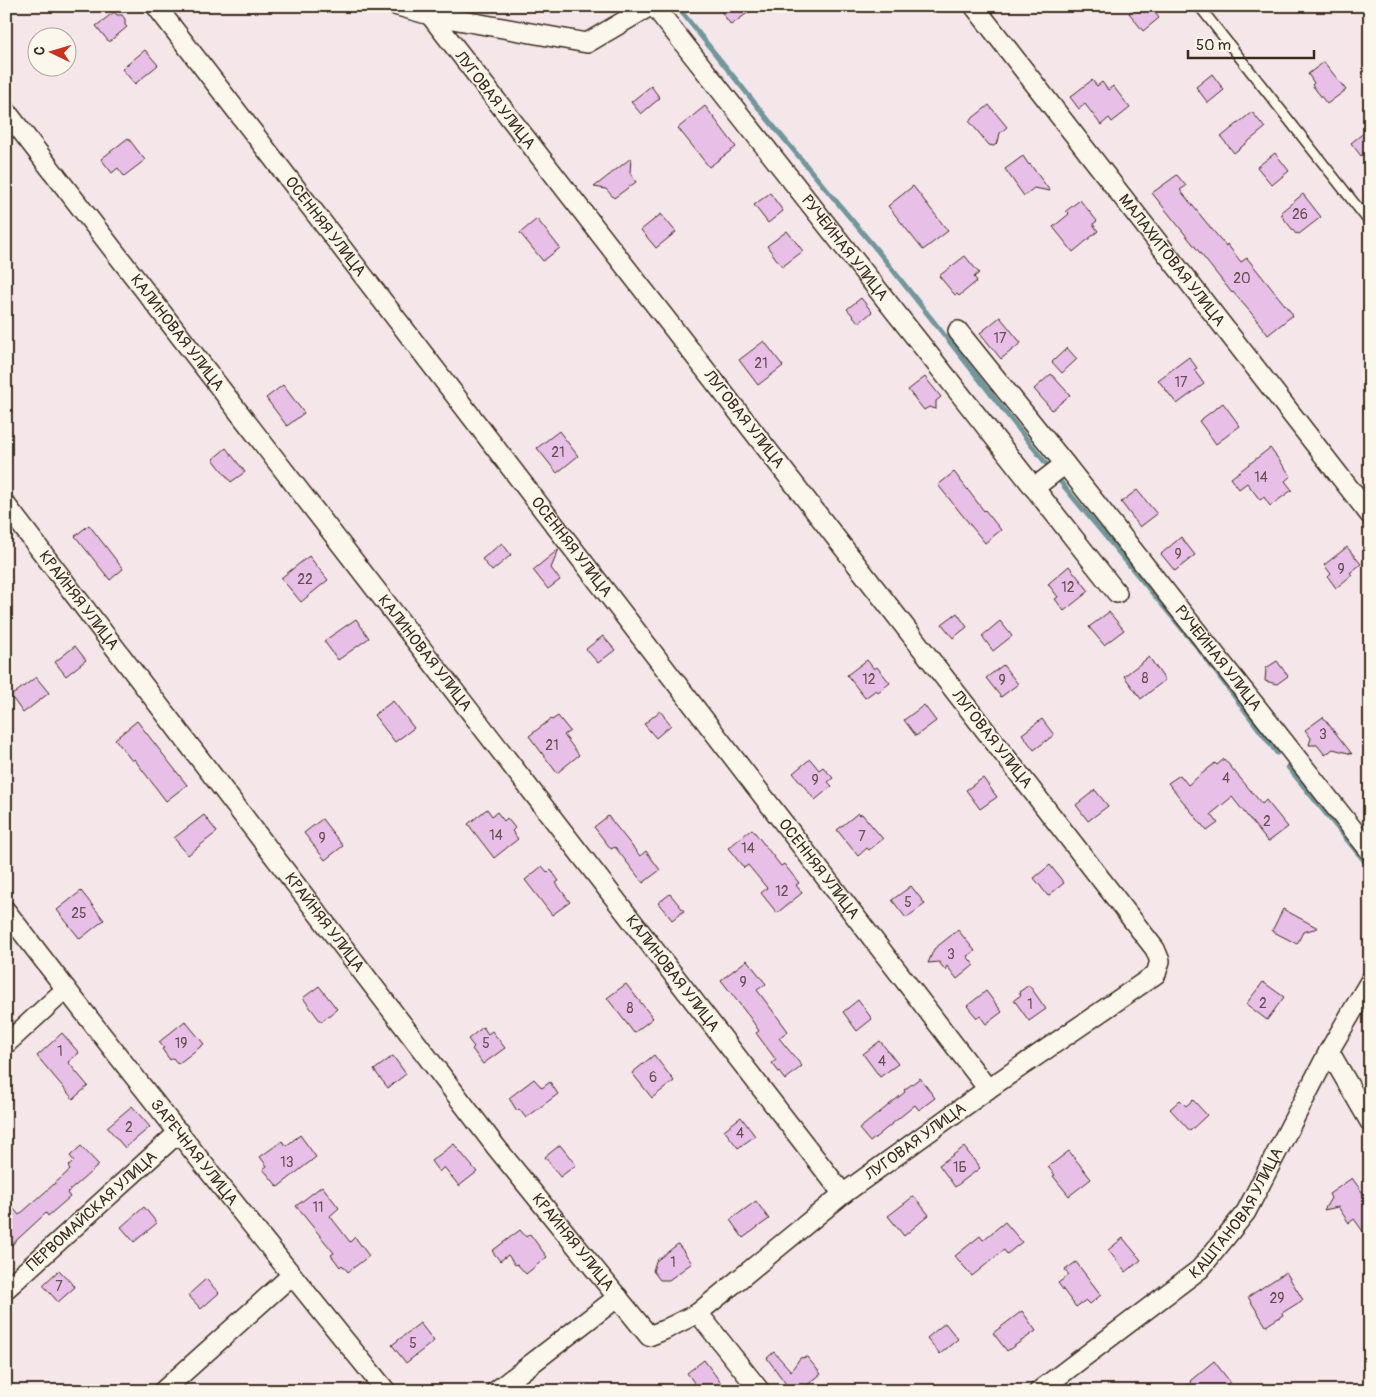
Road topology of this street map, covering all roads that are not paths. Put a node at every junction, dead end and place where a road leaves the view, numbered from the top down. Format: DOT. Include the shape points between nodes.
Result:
graph roads {
  1 [pos="156,6"];
  2 [pos="398,6"];
  3 [pos="650,6"];
  4 [pos="654,6"];
  5 [pos="974,6"];
  6 [pos="1199,6"];
  7 [pos="430,15"];
  8 [pos="6,111"];
  9 [pos="1370,223"];
  10 [pos="958,331"];
  11 [pos="1065,464"];
  12 [pos="1034,488"];
  13 [pos="6,505"];
  14 [pos="1370,515"];
  15 [pos="1117,593"];
  16 [pos="1370,851"];
  17 [pos="6,911"];
  18 [pos="1370,981"];
  19 [pos="66,990"];
  20 [pos="6,1044"];
  21 [pos="1330,1051"];
  22 [pos="988,1089"];
  23 [pos="1370,1122"];
  24 [pos="179,1132"];
  25 [pos="843,1194"];
  26 [pos="292,1275"];
  27 [pos="6,1289"];
  28 [pos="618,1297"];
  29 [pos="698,1313"];
  30 [pos="649,1336"];
  31 [pos="163,1391"];
  32 [pos="386,1391"];
  33 [pos="496,1391"];
  34 [pos="760,1391"];
  35 [pos="1039,1391"];
  1 -- 22 [label="street, ОСЕННЯЯ УЛИЦА"];
  2 -- 7 [label="street"];
  3 -- 7 [label="street" via="587,44"];
  4 -- 12 [label="street, РУЧЕЙНАЯ УЛИЦА"];
  5 -- 14 [label="street, МАЛАХИТОВАЯ УЛИЦА"];
  6 -- 9 [label="lane"];
  7 -- 22 [label="street, ЛУГОВАЯ УЛИЦА" via="1155,949 1160,961 1156,974"];
  8 -- 25 [label="street, КАЛИНОВАЯ УЛИЦА"];
  10 -- 11 [label="street, РУЧЕЙНАЯ УЛИЦА"];
  11 -- 12 [label="street"];
  11 -- 16 [label="street, РУЧЕЙНАЯ УЛИЦА"];
  12 -- 15 [label="street, РУЧЕЙНАЯ УЛИЦА"];
  13 -- 28 [label="street, КРАЙНЯЯ УЛИЦА" via="496,1147"];
  17 -- 19 [label="street, ЗАРЕЧНАЯ УЛИЦА"];
  18 -- 21 [label="street, КАШТАНОВАЯ УЛИЦА"];
  19 -- 20 [label="street"];
  19 -- 24 [label="street, ЗАРЕЧНАЯ УЛИЦА"];
  21 -- 23 [label="street"];
  21 -- 35 [label="street, КАШТАНОВАЯ УЛИЦА" via="1246,1212 1200,1269"];
  22 -- 25 [label="street, ЛУГОВАЯ УЛИЦА"];
  24 -- 26 [label="street, ЗАРЕЧНАЯ УЛИЦА"];
  24 -- 27 [label="street, ПЕРВОМАЙСКАЯ УЛИЦА"];
  25 -- 29 [label="street, ЛУГОВАЯ УЛИЦА"];
  26 -- 31 [label="street"];
  26 -- 32 [label="street, ЗАРЕЧНАЯ УЛИЦА"];
  28 -- 30 [label="street, КРАЙНЯЯ УЛИЦА"];
  28 -- 33 [label="street"];
  29 -- 30 [label="street, ЛУГОВАЯ УЛИЦА"];
  29 -- 34 [label="street"];
}
